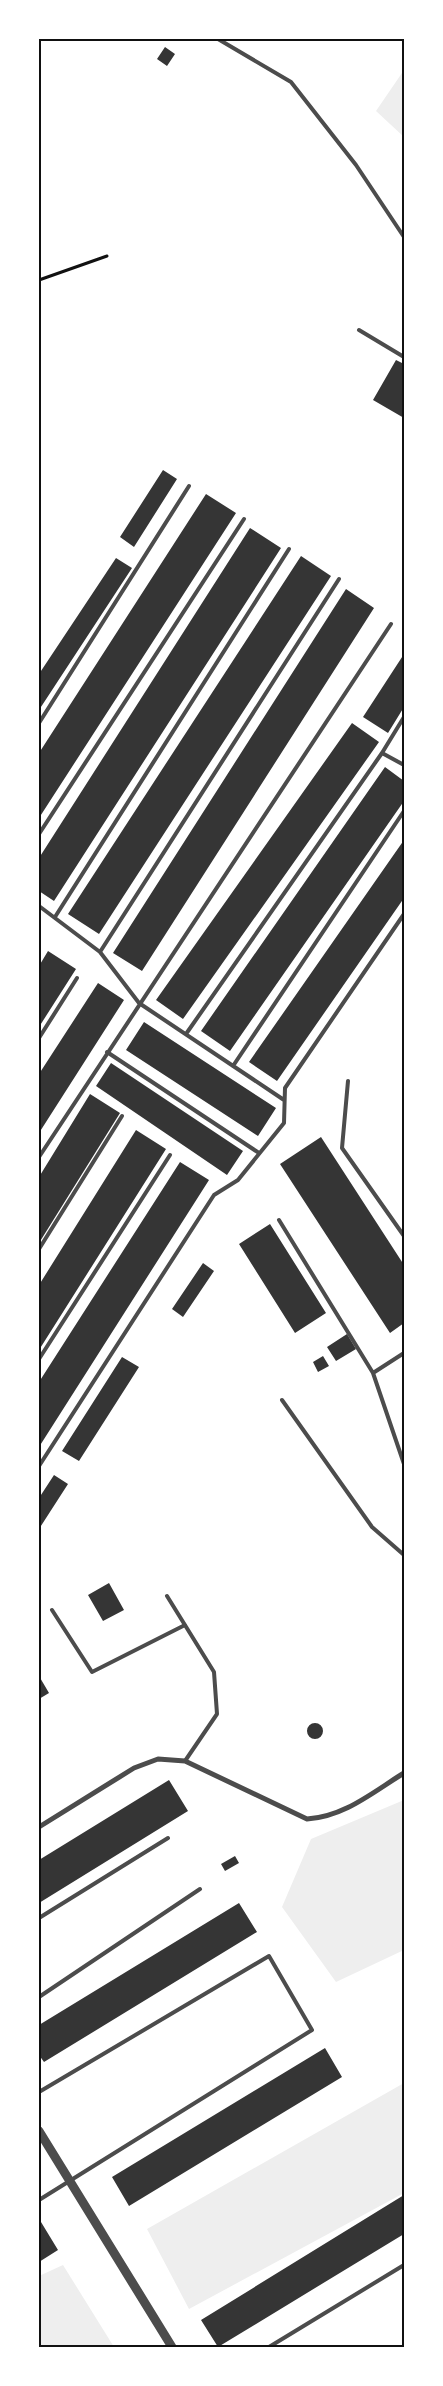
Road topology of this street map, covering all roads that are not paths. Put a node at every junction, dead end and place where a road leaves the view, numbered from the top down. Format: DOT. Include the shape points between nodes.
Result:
graph roads {
  1 [pos="218,39"];
  2 [pos="404,238"];
  3 [pos="359,330"];
  4 [pos="404,357"];
  5 [pos="189,486"];
  6 [pos="244,519"];
  7 [pos="289,549"];
  8 [pos="339,579"];
  9 [pos="391,624"];
  10 [pos="404,717"];
  11 [pos="39,723"];
  12 [pos="382,752"];
  13 [pos="404,765"];
  14 [pos="404,811"];
  15 [pos="39,834"];
  16 [pos="39,906"];
  17 [pos="404,914"];
  18 [pos="56,917"];
  19 [pos="100,952"];
  20 [pos="77,978"];
  21 [pos="139,1003"];
  22 [pos="186,1034"];
  23 [pos="39,1038"];
  24 [pos="107,1052"];
  25 [pos="233,1066"];
  26 [pos="348,1082"];
  27 [pos="284,1100"];
  28 [pos="122,1116"];
  29 [pos="259,1153"];
  30 [pos="170,1155"];
  31 [pos="39,1157"];
  32 [pos="279,1220"];
  33 [pos="404,1236"];
  34 [pos="39,1249"];
  35 [pos="404,1353"];
  36 [pos="39,1360"];
  37 [pos="373,1373"];
  38 [pos="282,1400"];
  39 [pos="404,1464"];
  40 [pos="39,1466"];
  41 [pos="404,1554"];
  42 [pos="167,1596"];
  43 [pos="52,1610"];
  44 [pos="185,1625"];
  45 [pos="185,1761"];
  46 [pos="404,1773"];
  47 [pos="39,1827"];
  48 [pos="168,1838"];
  49 [pos="200,1889"];
  50 [pos="39,1918"];
  51 [pos="39,1997"];
  52 [pos="39,2092"];
  53 [pos="39,2131"];
  54 [pos="70,2182"];
  55 [pos="39,2200"];
  56 [pos="404,2266"];
  57 [pos="172,2347"];
  58 [pos="269,2347"];
  1 -- 2 [label="lane" via="291,82 356,165"];
  3 -- 4 [label="lane"];
  5 -- 11 [label="lane"];
  6 -- 15 [label="lane"];
  7 -- 18 [label="lane"];
  8 -- 19 [label="lane"];
  9 -- 21 [label="lane"];
  10 -- 12 [label="lane"];
  12 -- 13 [label="lane"];
  12 -- 22 [label="lane"];
  14 -- 25 [label="lane"];
  16 -- 18 [label="lane"];
  17 -- 27 [label="lane" via="285,1088"];
  18 -- 19 [label="lane"];
  19 -- 21 [label="lane"];
  20 -- 23 [label="lane"];
  21 -- 22 [label="lane"];
  21 -- 24 [label="lane"];
  22 -- 25 [label="lane"];
  24 -- 29 [label="lane"];
  24 -- 31 [label="lane"];
  25 -- 27 [label="lane"];
  26 -- 33 [label="lane" via="342,1148"];
  27 -- 29 [label="lane" via="284,1123"];
  28 -- 34 [label="lane"];
  29 -- 40 [label="lane" via="238,1180 214,1195"];
  30 -- 36 [label="lane"];
  32 -- 37 [label="lane"];
  35 -- 37 [label="lane"];
  37 -- 39 [label="lane"];
  38 -- 41 [label="lane" via="372,1527"];
  42 -- 44 [label="lane"];
  43 -- 44 [label="lane" via="92,1672"];
  44 -- 45 [label="lane" via="214,1672 217,1714"];
  45 -- 46 [label="street" via="307,1819 324,1818 346,1810"];
  45 -- 47 [label="street" via="158,1759 134,1768"];
  48 -- 50 [label="lane"];
  49 -- 51 [label="lane"];
  52 -- 54 [label="lane" via="269,1956 312,2030"];
  53 -- 54 [label="street"];
  54 -- 55 [label="lane"];
  54 -- 57 [label="street"];
  56 -- 58 [label="lane"];
}
